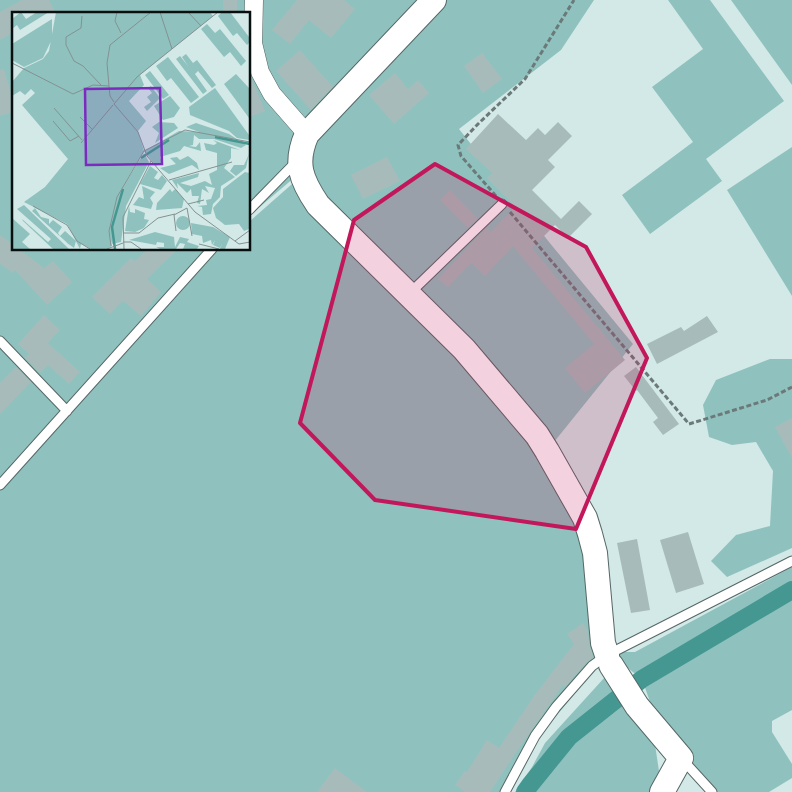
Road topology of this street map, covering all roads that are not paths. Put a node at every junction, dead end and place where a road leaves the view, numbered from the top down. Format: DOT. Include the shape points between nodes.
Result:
graph roads {
  1 [pos="254,0"];
  2 [pos="434,0"];
  3 [pos="307,134"];
  4 [pos="300,158"];
  5 [pos="502,204"];
  6 [pos="250,209"];
  7 [pos="211,250"];
  8 [pos="409,295"];
  9 [pos="0,341"];
  10 [pos="67,411"];
  11 [pos="0,485"];
  12 [pos="792,561"];
  13 [pos="609,660"];
  14 [pos="681,758"];
  15 [pos="505,792"];
  16 [pos="662,792"];
  17 [pos="712,792"];
  1 -- 3 [label="street" via="252,43 260,72 272,94"];
  2 -- 3 [label="street"];
  3 -- 4 [label="street"];
  4 -- 6 [label="lane"];
  4 -- 8 [label="street" via="302,178 318,205"];
  5 -- 8 [label="lane"];
  7 -- 10 [label="lane"];
  8 -- 13 [label="street" via="464,349 537,435 585,518 595,553 603,643"];
  9 -- 10 [label="lane"];
  10 -- 11 [label="lane"];
  12 -- 13 [label="lane"];
  13 -- 14 [label="street" via="637,706"];
  13 -- 15 [label="lane" via="592,666 556,707 535,736"];
  14 -- 16 [label="street"];
  14 -- 17 [label="lane"];
}
